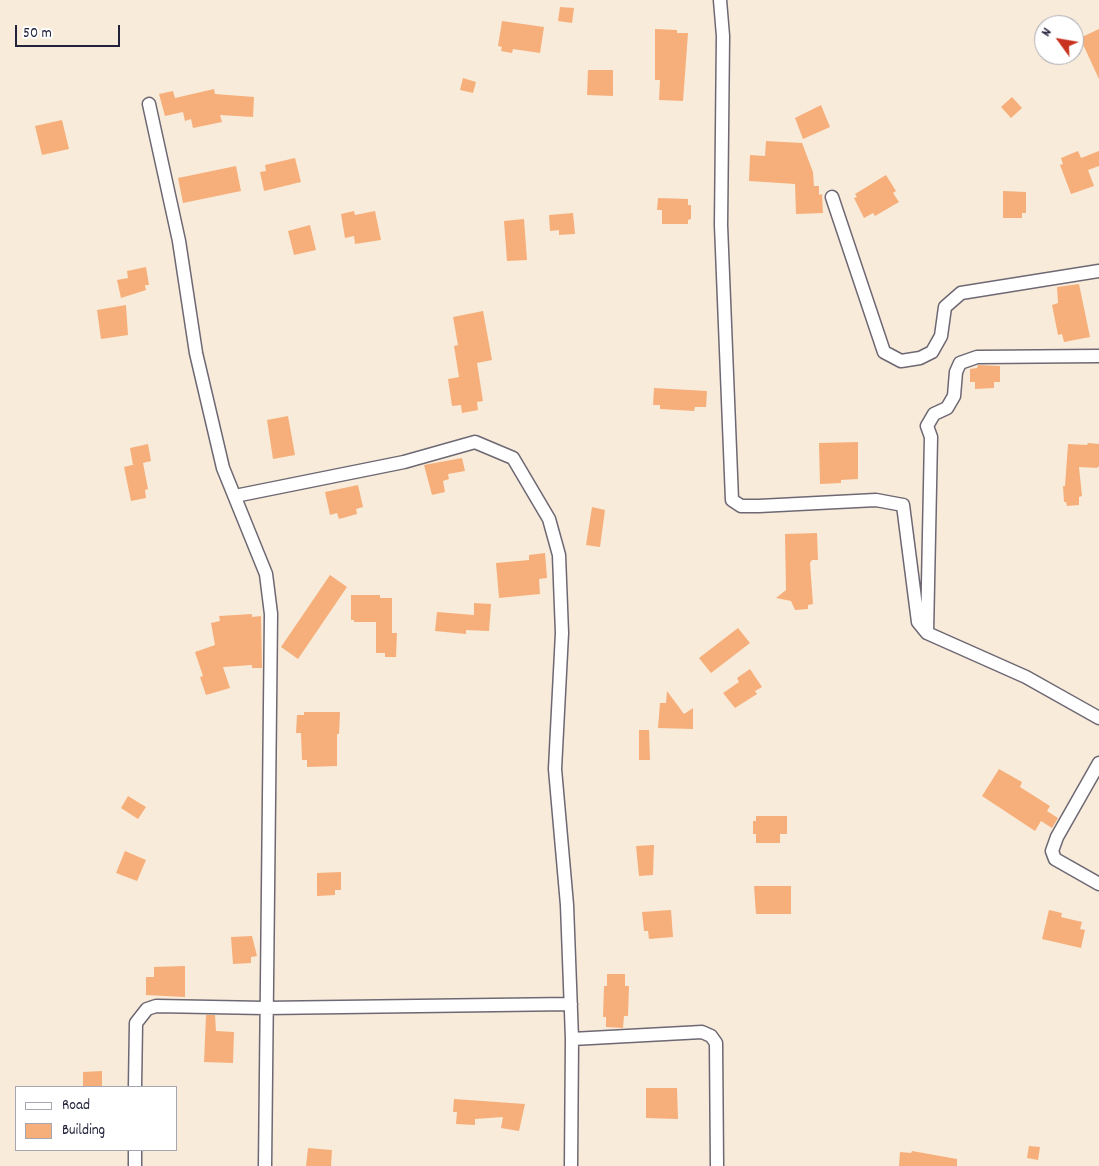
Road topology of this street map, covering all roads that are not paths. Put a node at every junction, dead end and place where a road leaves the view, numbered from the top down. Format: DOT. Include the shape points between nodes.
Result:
graph roads {
  1 [pos="720,0"];
  2 [pos="149,104"];
  3 [pos="832,197"];
  4 [pos="1099,271"];
  5 [pos="1099,356"];
  6 [pos="234,496"];
  7 [pos="927,633"];
  8 [pos="1099,718"];
  9 [pos="1099,763"];
  10 [pos="1099,884"];
  11 [pos="571,1004"];
  12 [pos="265,1008"];
  13 [pos="572,1039"];
  14 [pos="135,1086"];
  15 [pos="135,1151"];
  16 [pos="135,1166"];
  17 [pos="265,1166"];
  18 [pos="571,1166"];
  19 [pos="717,1166"];
  1 -- 7 [label="street" via="723,36 722,225 732,500 741,506 876,500 903,505 918,622"];
  2 -- 6 [label="street" via="179,241 196,353 223,468"];
  3 -- 4 [label="street" via="884,352 902,361 932,352 942,336 945,307 961,293"];
  5 -- 7 [label="street" via="977,357 960,363 954,396 946,408 934,414 927,426 930,437"];
  6 -- 11 [label="street" via="404,462 475,442 513,458 549,519 559,556 562,633 554,769 567,905"];
  6 -- 12 [label="street" via="266,574 271,614"];
  7 -- 8 [label="street" via="1026,677"];
  9 -- 10 [label="street" via="1052,851 1055,859"];
  11 -- 12 [label="street"];
  11 -- 13 [label="street"];
  12 -- 14 [label="street" via="156,1006 147,1009 136,1022"];
  12 -- 17 [label="street"];
  13 -- 18 [label="street"];
  13 -- 19 [label="street" via="702,1032 711,1036 716,1043"];
  15 -- 16 [label="street"];
}
